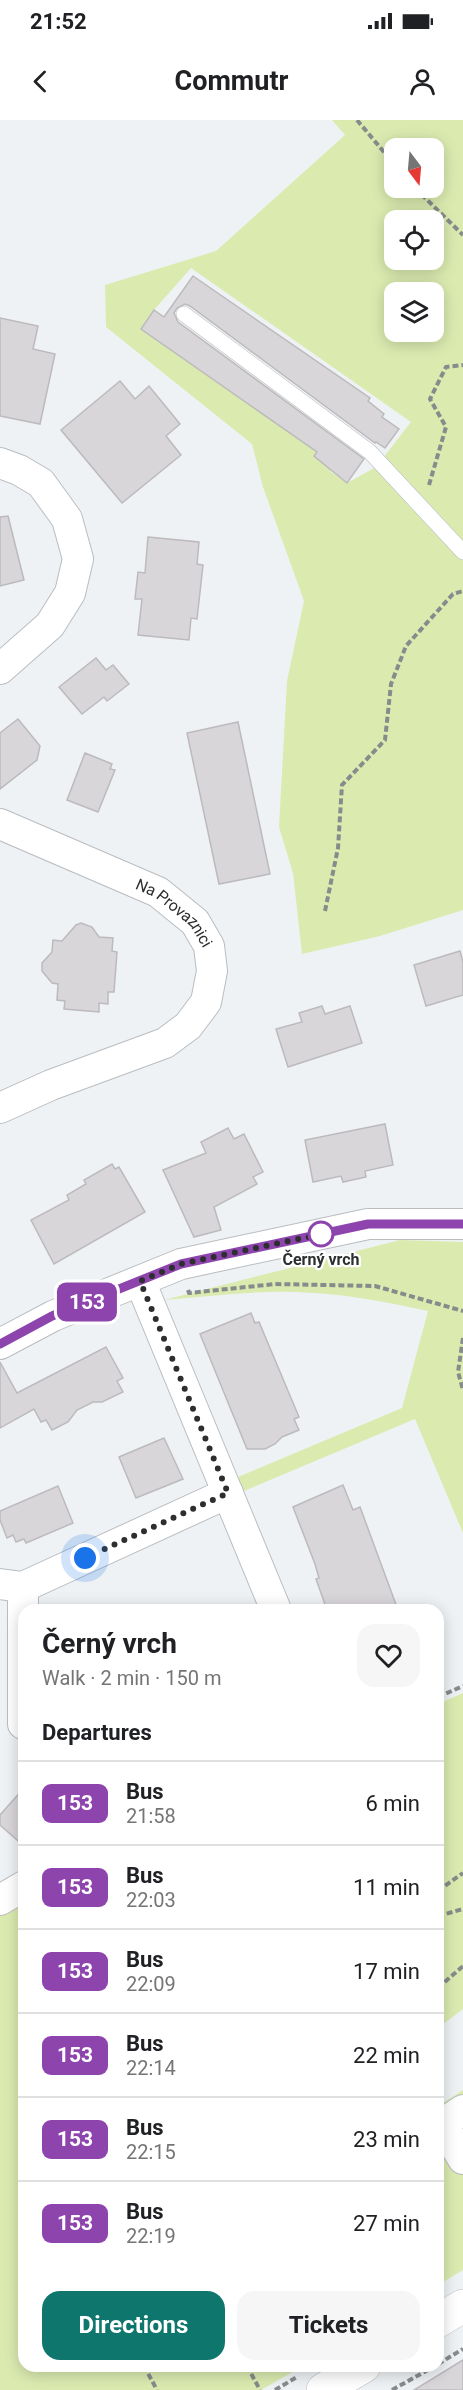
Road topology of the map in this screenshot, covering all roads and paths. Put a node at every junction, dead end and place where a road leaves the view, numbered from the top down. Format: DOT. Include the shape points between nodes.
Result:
graph roads {
  1 [pos="357,120"];
  2 [pos="384,152"];
  3 [pos="425,198"];
  4 [pos="463,235"];
  5 [pos="184,314"];
  6 [pos="463,365"];
  7 [pos="0,463"];
  8 [pos="422,507"];
  9 [pos="463,552"];
  10 [pos="463,591"];
  11 [pos="0,669"];
  12 [pos="0,824"];
  13 [pos="325,911"];
  14 [pos="0,1108"];
  15 [pos="463,1224"];
  16 [pos="140,1281"];
  17 [pos="275,1284"];
  18 [pos="463,1311"];
  19 [pos="463,1338"];
  20 [pos="0,1344"];
  21 [pos="463,1390"];
  22 [pos="228,1493"];
  23 [pos="12,1585"];
  24 [pos="274,1604"];
  25 [pos="463,1686"];
  26 [pos="444,1694"];
  27 [pos="16,1728"];
  28 [pos="463,1873"];
  29 [pos="444,1887"];
  30 [pos="18,1890"];
  31 [pos="0,1900"];
  32 [pos="463,1909"];
  33 [pos="444,1914"];
  34 [pos="463,1966"];
  35 [pos="444,1983"];
  36 [pos="463,2110"];
  37 [pos="444,2123"];
  38 [pos="444,2127"];
  39 [pos="463,2159"];
  40 [pos="463,2306"];
  41 [pos="444,2317"];
  42 [pos="463,2349"];
  43 [pos="444,2360"];
  44 [pos="147,2372"];
  45 [pos="250,2372"];
  46 [pos="354,2372"];
  47 [pos="424,2372"];
  48 [pos="157,2390"];
  49 [pos="260,2390"];
  50 [pos="323,2390"];
  51 [pos="392,2390"];
  1 -- 2 [label="path"];
  3 -- 4 [label="path"];
  5 -- 8 [label="lane" via="370,452"];
  6 -- 8 [label="path" via="446,367 430,399 446,427"];
  7 -- 11 [label="street" via="41,483 67,519 78,560 70,593 50,625"];
  8 -- 9 [label="lane"];
  10 -- 13 [label="path" via="453,594 406,646 391,684 385,740 342,785 338,848"];
  12 -- 14 [label="street, Na Provaznici" via="158,892 195,922 209,946 212,971 206,1002 188,1026 165,1043"];
  15 -- 16 [label="street" via="368,1224 181,1264"];
  16 -- 20 [label="street" via="52,1316"];
  16 -- 22 [label="street"];
  17 -- 18 [label="path" via="375,1286"];
  19 -- 21 [label="path" via="459,1372"];
  22 -- 23 [label="street"];
  22 -- 24 [label="street"];
  23 -- 27 [label="street"];
  25 -- 26 [label="path"];
  28 -- 29 [label="path"];
  30 -- 31 [label="street"];
  32 -- 33 [label="path"];
  34 -- 35 [label="path"];
  36 -- 37 [label="street"];
  38 -- 39 [label="street"];
  40 -- 41 [label="main road"];
  42 -- 43 [label="path"];
  44 -- 48 [label="path"];
  45 -- 49 [label="path"];
  46 -- 50 [label="main road"];
  47 -- 51 [label="path"];
}
